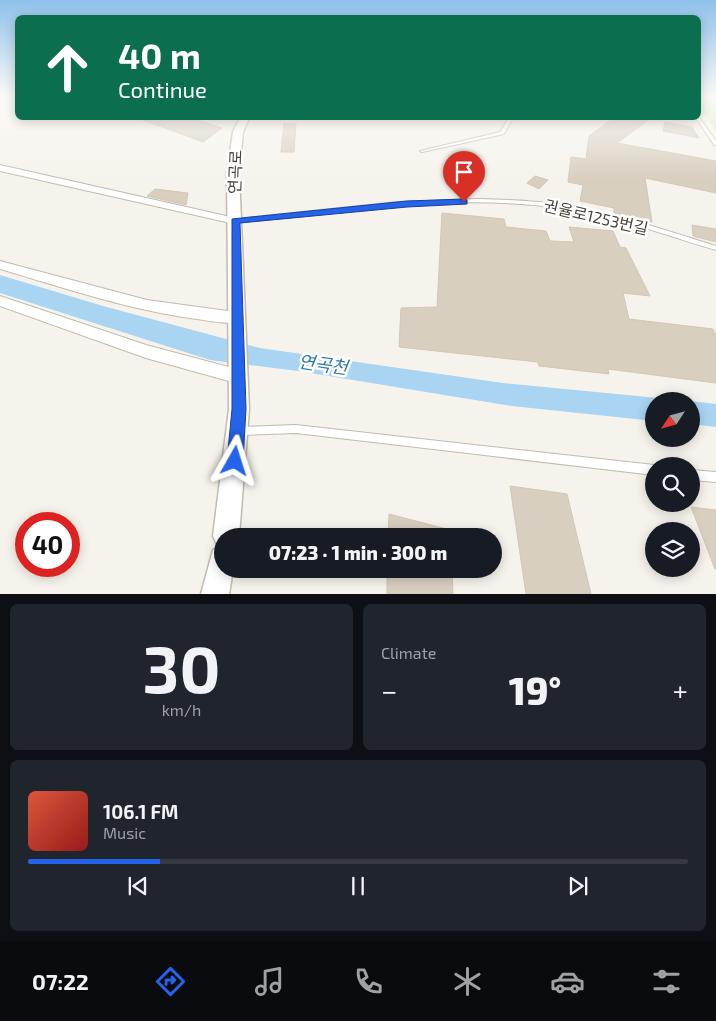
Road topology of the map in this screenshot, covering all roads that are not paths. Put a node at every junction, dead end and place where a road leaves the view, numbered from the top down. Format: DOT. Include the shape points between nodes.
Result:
graph roads {
  1 [pos="241,125"];
  2 [pos="506,125"];
  3 [pos="703,125"];
  4 [pos="716,144"];
  5 [pos="422,151"];
  6 [pos="0,168"];
  7 [pos="235,221"];
  8 [pos="716,248"];
  9 [pos="0,265"];
  10 [pos="0,301"];
  11 [pos="237,317"];
  12 [pos="236,376"];
  13 [pos="238,431"];
  14 [pos="645,469"];
  15 [pos="700,475"];
  16 [pos="716,477"];
  17 [pos="227,528"];
  18 [pos="218,578"];
  19 [pos="215,594"];
  1 -- 7 [label="street, 연곡로" via="233,174"];
  2 -- 5 [label="lane" via="502,133"];
  3 -- 4 [label="lane"];
  6 -- 7 [label="street"];
  7 -- 8 [label="lane, 권율로1253번길" via="407,204 501,201 560,206"];
  7 -- 11 [label="street, 연곡로"];
  9 -- 11 [label="street" via="164,309 200,316"];
  10 -- 12 [label="street" via="133,349"];
  11 -- 12 [label="street, 연곡로"];
  12 -- 13 [label="street"];
  13 -- 14 [label="lane" via="296,429"];
  13 -- 17 [label="street"];
  15 -- 16 [label="lane"];
  18 -- 19 [label="street"];
}
